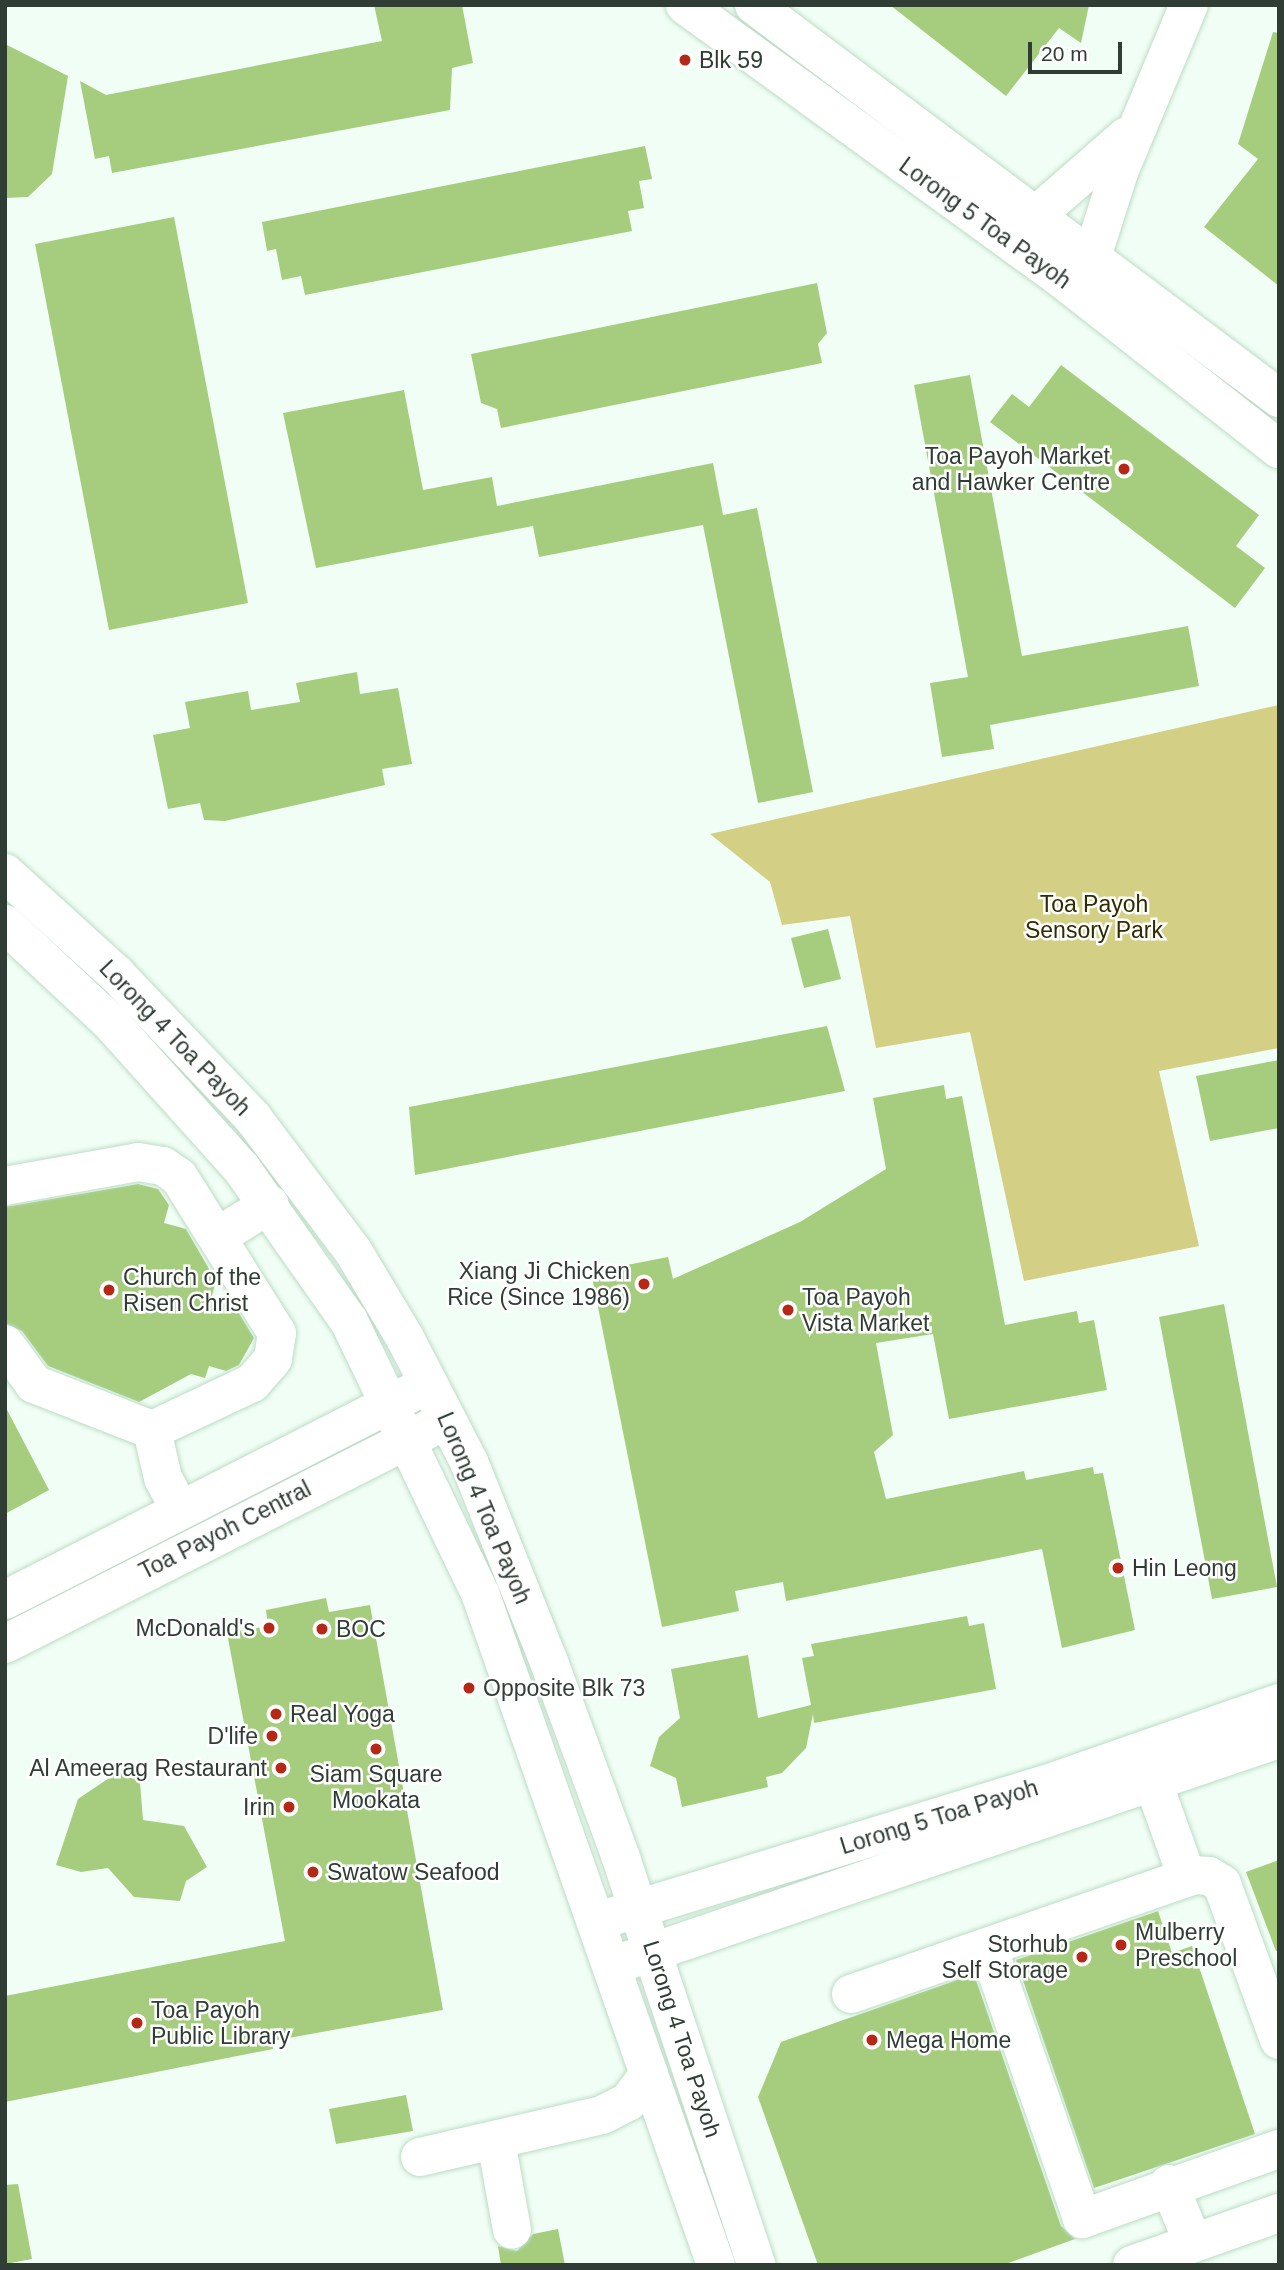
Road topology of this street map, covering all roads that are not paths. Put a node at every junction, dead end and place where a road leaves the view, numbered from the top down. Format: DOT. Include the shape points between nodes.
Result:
graph roads {
  1 [pos="685,5"];
  2 [pos="754,5"];
  3 [pos="1189,5"];
  4 [pos="1140,121"];
  5 [pos="1034,216"];
  6 [pos="1091,260"];
  7 [pos="1279,398"];
  8 [pos="1279,449"];
  9 [pos="5,873"];
  10 [pos="5,924"];
  11 [pos="5,1186"];
  12 [pos="270,1204"];
  13 [pos="217,1237"];
  14 [pos="5,1344"];
  15 [pos="429,1384"];
  16 [pos="388,1404"];
  17 [pos="447,1421"];
  18 [pos="152,1430"];
  19 [pos="407,1440"];
  20 [pos="179,1508"];
  21 [pos="5,1600"];
  22 [pos="5,1644"];
  23 [pos="1279,1703"];
  24 [pos="1279,1739"];
  25 [pos="1154,1785"];
  26 [pos="1187,1877"];
  27 [pos="638,1908"];
  28 [pos="596,1922"];
  29 [pos="988,1947"];
  30 [pos="653,1952"];
  31 [pos="611,1966"];
  32 [pos="851,1994"];
  33 [pos="1279,2040"];
  34 [pos="649,2074"];
  35 [pos="496,2141"];
  36 [pos="1279,2149"];
  37 [pos="420,2157"];
  38 [pos="1169,2184"];
  39 [pos="1279,2213"];
  40 [pos="512,2230"];
  41 [pos="1193,2242"];
  42 [pos="716,2265"];
  43 [pos="756,2265"];
  44 [pos="1132,2265"];
  1 -- 8 [label="street, Lorong 5 Toa Payoh" via="1062,279"];
  2 -- 5 [label="street, Lorong 5 Toa Payoh"];
  3 -- 4 [label="street"];
  4 -- 5 [label="street"];
  4 -- 6 [label="street"];
  5 -- 6 [label="street, Lorong 5 Toa Payoh"];
  6 -- 7 [label="street, Lorong 5 Toa Payoh"];
  9 -- 15 [label="street, Lorong 4 Toa Payoh" via="117,975 253,1118 353,1251"];
  10 -- 12 [label="street, Lorong 4 Toa Payoh" via="156,1071"];
  11 -- 13 [label="street" via="138,1162 163,1166 179,1178"];
  12 -- 13 [label="street"];
  12 -- 16 [label="street, Lorong 4 Toa Payoh" via="348,1321"];
  13 -- 18 [label="street" via="277,1333 273,1359 252,1383"];
  14 -- 18 [label="street" via="34,1384"];
  15 -- 16 [label="street, Toa Payoh Central"];
  15 -- 17 [label="street, Lorong 4 Toa Payoh"];
  16 -- 19 [label="street, Lorong 4 Toa Payoh"];
  16 -- 20 [label="street, Toa Payoh Central"];
  17 -- 19 [label="street, Toa Payoh Central"];
  17 -- 27 [label="street, Lorong 4 Toa Payoh" via="549,1662"];
  18 -- 20 [label="street" via="163,1478"];
  19 -- 22 [label="street, Toa Payoh Central"];
  19 -- 28 [label="street, Lorong 4 Toa Payoh" via="480,1593"];
  20 -- 21 [label="street, Toa Payoh Central"];
  23 -- 27 [label="street, Lorong 5 Toa Payoh" via="1061,1779"];
  24 -- 25 [label="street, Lorong 5 Toa Payoh"];
  25 -- 26 [label="street"];
  25 -- 30 [label="street, Lorong 5 Toa Payoh"];
  26 -- 29 [label="street"];
  26 -- 33 [label="street" via="1209,1876 1222,1884"];
  27 -- 28 [label="street, Lorong 5 Toa Payoh"];
  27 -- 30 [label="street, Lorong 4 Toa Payoh"];
  28 -- 31 [label="street, Lorong 4 Toa Payoh"];
  29 -- 32 [label="street"];
  29 -- 38 [label="street" via="1082,2219"];
  30 -- 31 [label="street, Lorong 5 Toa Payoh"];
  30 -- 43 [label="street, Lorong 4 Toa Payoh"];
  31 -- 34 [label="street, Lorong 4 Toa Payoh"];
  34 -- 35 [label="street" via="628,2102 602,2115"];
  34 -- 42 [label="street, Lorong 4 Toa Payoh"];
  35 -- 37 [label="street"];
  35 -- 40 [label="street"];
  36 -- 38 [label="street"];
  38 -- 41 [label="street"];
  39 -- 41 [label="street"];
  41 -- 44 [label="street"];
}
